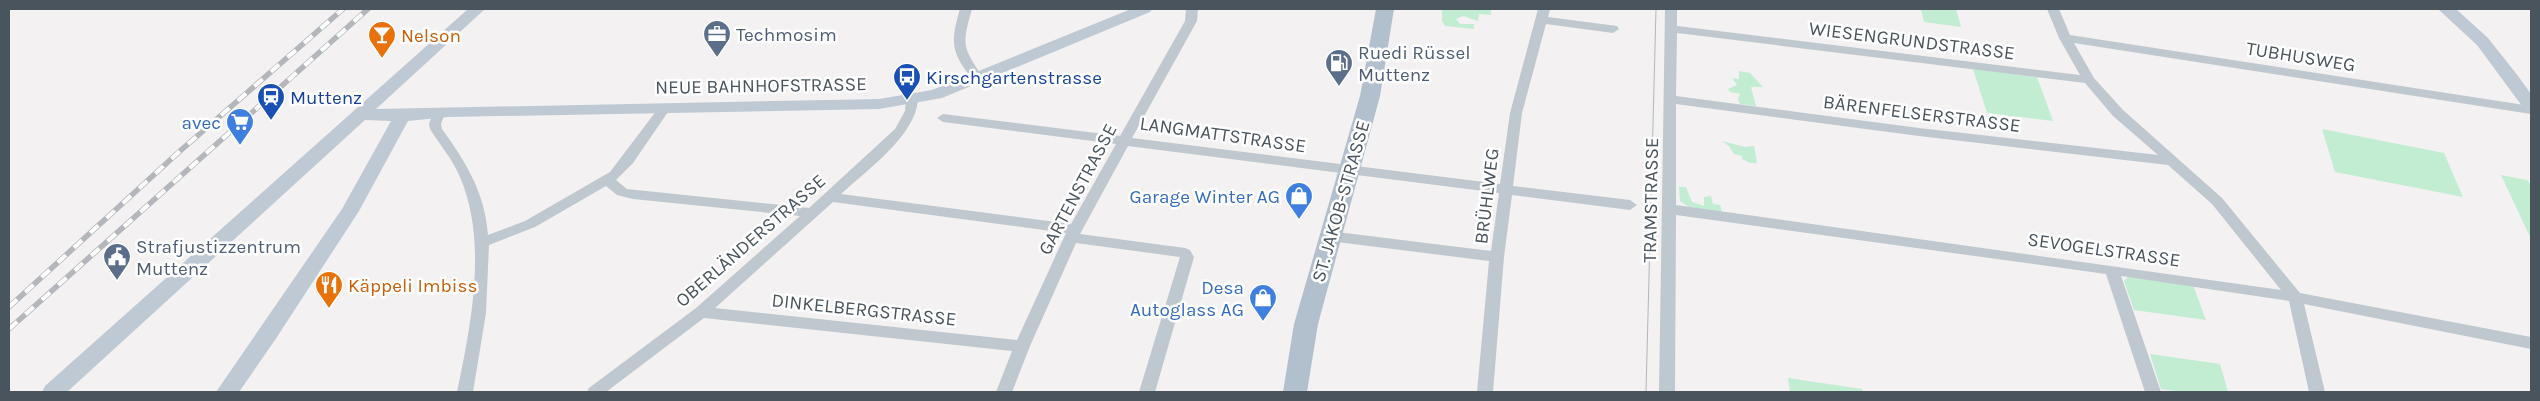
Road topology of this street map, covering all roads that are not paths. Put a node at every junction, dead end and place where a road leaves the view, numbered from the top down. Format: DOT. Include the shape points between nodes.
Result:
graph roads {
  1 [pos="477,9"];
  2 [pos="966,9"];
  3 [pos="1144,9"];
  4 [pos="1192,9"];
  5 [pos="1385,9"];
  6 [pos="1671,9"];
  7 [pos="2053,9"];
  8 [pos="2446,9"];
  9 [pos="1543,14"];
  10 [pos="1613,28"];
  11 [pos="1672,28"];
  12 [pos="2065,38"];
  13 [pos="978,77"];
  14 [pos="2089,80"];
  15 [pos="1670,99"];
  16 [pos="912,100"];
  17 [pos="2531,105"];
  18 [pos="664,109"];
  19 [pos="439,113"];
  20 [pos="360,114"];
  21 [pos="402,116"];
  22 [pos="943,118"];
  23 [pos="1124,140"];
  24 [pos="2170,161"];
  25 [pos="1349,170"];
  26 [pos="607,180"];
  27 [pos="1505,189"];
  28 [pos="830,197"];
  29 [pos="1630,205"];
  30 [pos="1668,209"];
  31 [pos="812,213"];
  32 [pos="1073,234"];
  33 [pos="1329,236"];
  34 [pos="480,243"];
  35 [pos="1497,257"];
  36 [pos="2112,270"];
  37 [pos="2295,298"];
  38 [pos="701,312"];
  39 [pos="2531,343"];
  40 [pos="1022,346"];
  41 [pos="53,392"];
  42 [pos="227,392"];
  43 [pos="465,392"];
  44 [pos="595,392"];
  45 [pos="1004,392"];
  46 [pos="1147,392"];
  47 [pos="1295,392"];
  48 [pos="1485,392"];
  49 [pos="1667,392"];
  50 [pos="2153,392"];
  51 [pos="2317,392"];
  1 -- 20 [label="street"];
  2 -- 13 [label="street" via="958,50"];
  3 -- 13 [label="street, NEUE BAHNHOFSTRASSE"];
  4 -- 23 [label="street, GARTENSTRASSE" via="1191,21"];
  5 -- 25 [label="main road, ST. JAKOB-STRASSE" via="1370,96"];
  6 -- 11 [label="street, TRAMSTRASSE"];
  7 -- 12 [label="street"];
  8 -- 17 [label="street" via="2490,48"];
  9 -- 10 [label="street"];
  9 -- 27 [label="street, BRÜHLWEG" via="1516,113"];
  11 -- 14 [label="street, WIESENGRUNDSTRASSE"];
  11 -- 15 [label="street, TRAMSTRASSE"];
  12 -- 14 [label="street"];
  12 -- 17 [label="street, TUBHUSWEG"];
  13 -- 16 [label="street, NEUE BAHNHOFSTRASSE"];
  14 -- 24 [label="street" via="2118,113"];
  15 -- 24 [label="street, BÄRENFELSERSTRASSE" via="1928,134"];
  15 -- 30 [label="street, TRAMSTRASSE"];
  16 -- 18 [label="street, NEUE BAHNHOFSTRASSE" via="879,104"];
  16 -- 28 [label="street, OBERLÄNDERSTRASSE" via="911,112 900,131"];
  18 -- 19 [label="street, NEUE BAHNHOFSTRASSE"];
  18 -- 26 [label="street" via="621,170"];
  19 -- 21 [label="street, NEUE BAHNHOFSTRASSE"];
  19 -- 34 [label="street" via="436,129 467,178 478,217"];
  20 -- 21 [label="street, NEUE BAHNHOFSTRASSE"];
  20 -- 41 [label="street"];
  21 -- 42 [label="street" via="345,218"];
  22 -- 23 [label="street, LANGMATTSTRASSE"];
  23 -- 25 [label="street, LANGMATTSTRASSE"];
  23 -- 32 [label="street, GARTENSTRASSE"];
  24 -- 37 [label="street" via="2217,200"];
  25 -- 27 [label="street"];
  25 -- 33 [label="main road, ST. JAKOB-STRASSE"];
  26 -- 31 [label="street" via="622,192 633,195"];
  26 -- 34 [label="street" via="530,224"];
  27 -- 29 [label="street"];
  27 -- 35 [label="street, BRÜHLWEG"];
  28 -- 31 [label="street, OBERLÄNDERSTRASSE"];
  28 -- 32 [label="street"];
  30 -- 36 [label="street, SEVOGELSTRASSE"];
  30 -- 49 [label="street, TRAMSTRASSE"];
  31 -- 38 [label="street, OBERLÄNDERSTRASSE"];
  32 -- 40 [label="street, GARTENSTRASSE"];
  32 -- 46 [label="street" via="1186,253 1188,257"];
  33 -- 35 [label="street"];
  33 -- 47 [label="main road, ST. JAKOB-STRASSE" via="1306,324"];
  34 -- 43 [label="street" via="478,320"];
  35 -- 48 [label="street, BRÜHLWEG"];
  36 -- 37 [label="street, SEVOGELSTRASSE"];
  36 -- 50 [label="street"];
  37 -- 39 [label="street, SEVOGELSTRASSE"];
  37 -- 51 [label="street"];
  38 -- 40 [label="street, DINKELBERGSTRASSE"];
  38 -- 44 [label="street, OBERLÄNDERSTRASSE"];
  40 -- 45 [label="street, GARTENSTRASSE"];
}
